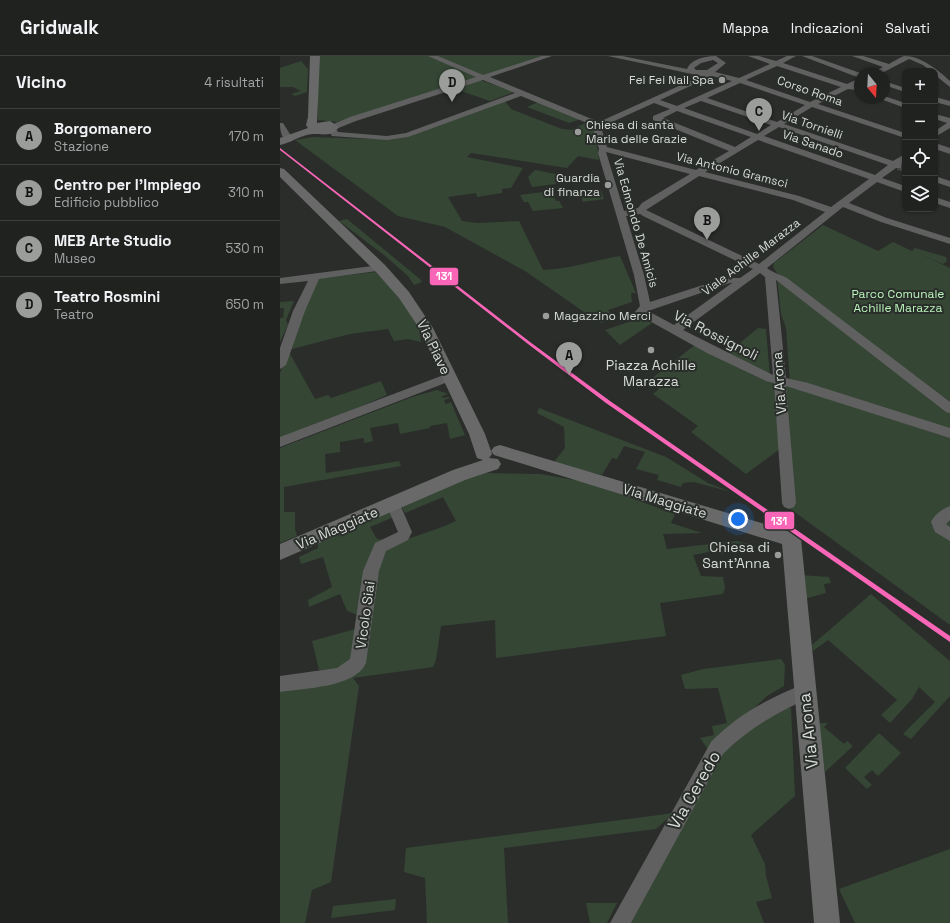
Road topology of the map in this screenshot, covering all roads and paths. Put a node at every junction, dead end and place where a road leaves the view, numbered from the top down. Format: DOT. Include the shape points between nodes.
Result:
graph roads {
  1 [pos="315,56"];
  2 [pos="432,56"];
  3 [pos="549,56"];
  4 [pos="611,56"];
  5 [pos="752,56"];
  6 [pos="793,56"];
  7 [pos="805,56"];
  8 [pos="856,56"];
  9 [pos="910,56"];
  10 [pos="710,57"];
  11 [pos="681,62"];
  12 [pos="779,64"];
  13 [pos="664,66"];
  14 [pos="888,66"];
  15 [pos="884,68"];
  16 [pos="696,70"];
  17 [pos="854,73"];
  18 [pos="482,77"];
  19 [pos="738,80"];
  20 [pos="854,83"];
  21 [pos="890,85"];
  22 [pos="950,85"];
  23 [pos="848,86"];
  24 [pos="854,88"];
  25 [pos="902,89"];
  26 [pos="522,94"];
  27 [pos="701,98"];
  28 [pos="653,100"];
  29 [pos="938,100"];
  30 [pos="890,101"];
  31 [pos="811,104"];
  32 [pos="950,104"];
  33 [pos="902,105"];
  34 [pos="678,108"];
  35 [pos="938,117"];
  36 [pos="950,121"];
  37 [pos="950,124"];
  38 [pos="597,125"];
  39 [pos="776,125"];
  40 [pos="280,126"];
  41 [pos="324,128"];
  42 [pos="938,133"];
  43 [pos="902,135"];
  44 [pos="756,137"];
  45 [pos="288,139"];
  46 [pos="938,147"];
  47 [pos="603,149"];
  48 [pos="735,150"];
  49 [pos="950,151"];
  50 [pos="902,159"];
  51 [pos="896,165"];
  52 [pos="280,172"];
  53 [pos="698,173"];
  54 [pos="875,178"];
  55 [pos="938,180"];
  56 [pos="950,184"];
  57 [pos="902,188"];
  58 [pos="938,201"];
  59 [pos="842,203"];
  60 [pos="950,205"];
  61 [pos="641,210"];
  62 [pos="832,211"];
  63 [pos="621,214"];
  64 [pos="919,232"];
  65 [pos="950,241"];
  66 [pos="950,250"];
  67 [pos="380,268"];
  68 [pos="765,272"];
  69 [pos="315,277"];
  70 [pos="280,281"];
  71 [pos="741,281"];
  72 [pos="644,310"];
  73 [pos="674,331"];
  74 [pos="282,350"];
  75 [pos="280,365"];
  76 [pos="449,377"];
  77 [pos="779,381"];
  78 [pos="950,408"];
  79 [pos="950,433"];
  80 [pos="280,442"];
  81 [pos="492,456"];
  82 [pos="789,503"];
  83 [pos="392,504"];
  84 [pos="950,512"];
  85 [pos="950,535"];
  86 [pos="791,539"];
  87 [pos="280,552"];
  88 [pos="280,684"];
  89 [pos="804,692"];
  90 [pos="620,923"];
  91 [pos="827,923"];
  1 -- 41 [label="main road" via="311,125"];
  2 -- 18 [label="street"];
  3 -- 18 [label="street"];
  4 -- 13 [label="street"];
  5 -- 12 [label="street"];
  6 -- 12 [label="street"];
  7 -- 17 [label="street"];
  8 -- 14 [label="street"];
  9 -- 14 [label="street"];
  9 -- 22 [label="street" via="930,67"];
  10 -- 16 [label="street"];
  10 -- 16 [label="street" via="725,59 718,67"];
  11 -- 16 [label="street, Corso Roma"];
  12 -- 19 [label="street"];
  12 -- 23 [label="street"];
  13 -- 16 [label="street"];
  13 -- 16 [label="street" via="682,71"];
  14 -- 15 [label="street"];
  16 -- 19 [label="street, Corso Roma"];
  16 -- 28 [label="street" via="709,75"];
  18 -- 26 [label="street"];
  18 -- 41 [label="street"];
  19 -- 27 [label="street"];
  19 -- 31 [label="street, Corso Roma"];
  20 -- 23 [label="street"];
  21 -- 25 [label="street"];
  23 -- 24 [label="street"];
  23 -- 31 [label="street"];
  26 -- 38 [label="street"];
  26 -- 41 [label="street" via="408,135 387,138 343,136"];
  27 -- 34 [label="street"];
  27 -- 39 [label="street, Via Tornielli"];
  28 -- 34 [label="street, Via Sanado"];
  28 -- 38 [label="street"];
  29 -- 32 [label="street"];
  30 -- 33 [label="street"];
  31 -- 39 [label="street"];
  31 -- 43 [label="street, Corso Roma"];
  34 -- 44 [label="street, Via Sanado"];
  34 -- 48 [label="street" via="656,119"];
  35 -- 36 [label="street"];
  37 -- 42 [label="street"];
  38 -- 47 [label="street, Via Edmondo De Amicis"];
  39 -- 44 [label="street"];
  39 -- 51 [label="street, Via Tornielli"];
  40 -- 45 [label="street"];
  41 -- 45 [label="main road"];
  44 -- 48 [label="street"];
  44 -- 54 [label="street, Via Sanado"];
  46 -- 49 [label="street"];
  47 -- 53 [label="street, Via Antonio Gramsci"];
  47 -- 63 [label="street, Via Edmondo De Amicis" via="602,153"];
  48 -- 53 [label="street"];
  50 -- 51 [label="street, Viale Achille Marazza"];
  51 -- 54 [label="street, Viale Achille Marazza"];
  52 -- 67 [label="main road, Via Piave"];
  53 -- 61 [label="street" via="645,205"];
  53 -- 62 [label="street, Via Antonio Gramsci" via="796,198"];
  54 -- 57 [label="street, Via Sanado"];
  54 -- 59 [label="street, Viale Achille Marazza"];
  55 -- 56 [label="street"];
  58 -- 60 [label="street"];
  59 -- 62 [label="street, Viale Achille Marazza"];
  59 -- 64 [label="street"];
  61 -- 63 [label="street"];
  61 -- 68 [label="street"];
  62 -- 68 [label="street, Viale Achille Marazza"];
  63 -- 72 [label="street, Via Edmondo De Amicis"];
  64 -- 65 [label="street"];
  64 -- 66 [label="street" via="927,240"];
  67 -- 69 [label="street"];
  67 -- 76 [label="main road, Via Piave" via="418,315"];
  68 -- 71 [label="street, Viale Achille Marazza"];
  68 -- 77 [label="street, Via Arona" via="774,303"];
  68 -- 78 [label="street" via="783,280"];
  69 -- 70 [label="street"];
  69 -- 74 [label="street"];
  71 -- 72 [label="street" via="729,280"];
  71 -- 73 [label="street, Viale Achille Marazza"];
  72 -- 73 [label="street, Via Rossignoli"];
  73 -- 77 [label="street, Via Rossignoli"];
  74 -- 75 [label="street"];
  76 -- 80 [label="street"];
  76 -- 81 [label="main road, Via Piave" via="477,434"];
  77 -- 79 [label="street, Via Rossignoli" via="804,386"];
  77 -- 82 [label="street, Via Arona"];
  81 -- 83 [label="main road, Via Maggiate" via="460,475"];
  81 -- 86 [label="main road, Via Maggiate" via="563,469"];
  83 -- 87 [label="main road, Via Maggiate"];
  83 -- 88 [label="street, Vicolo Siai" via="405,532 403,536 380,547 371,571 358,663 340,675"];
  84 -- 85 [label="street" via="938,522 940,528"];
  86 -- 89 [label="main road, Via Arona"];
  89 -- 90 [label="street, Via Ceredo" via="777,703 730,734 717,748"];
  89 -- 91 [label="main road, Via Arona"];
}
